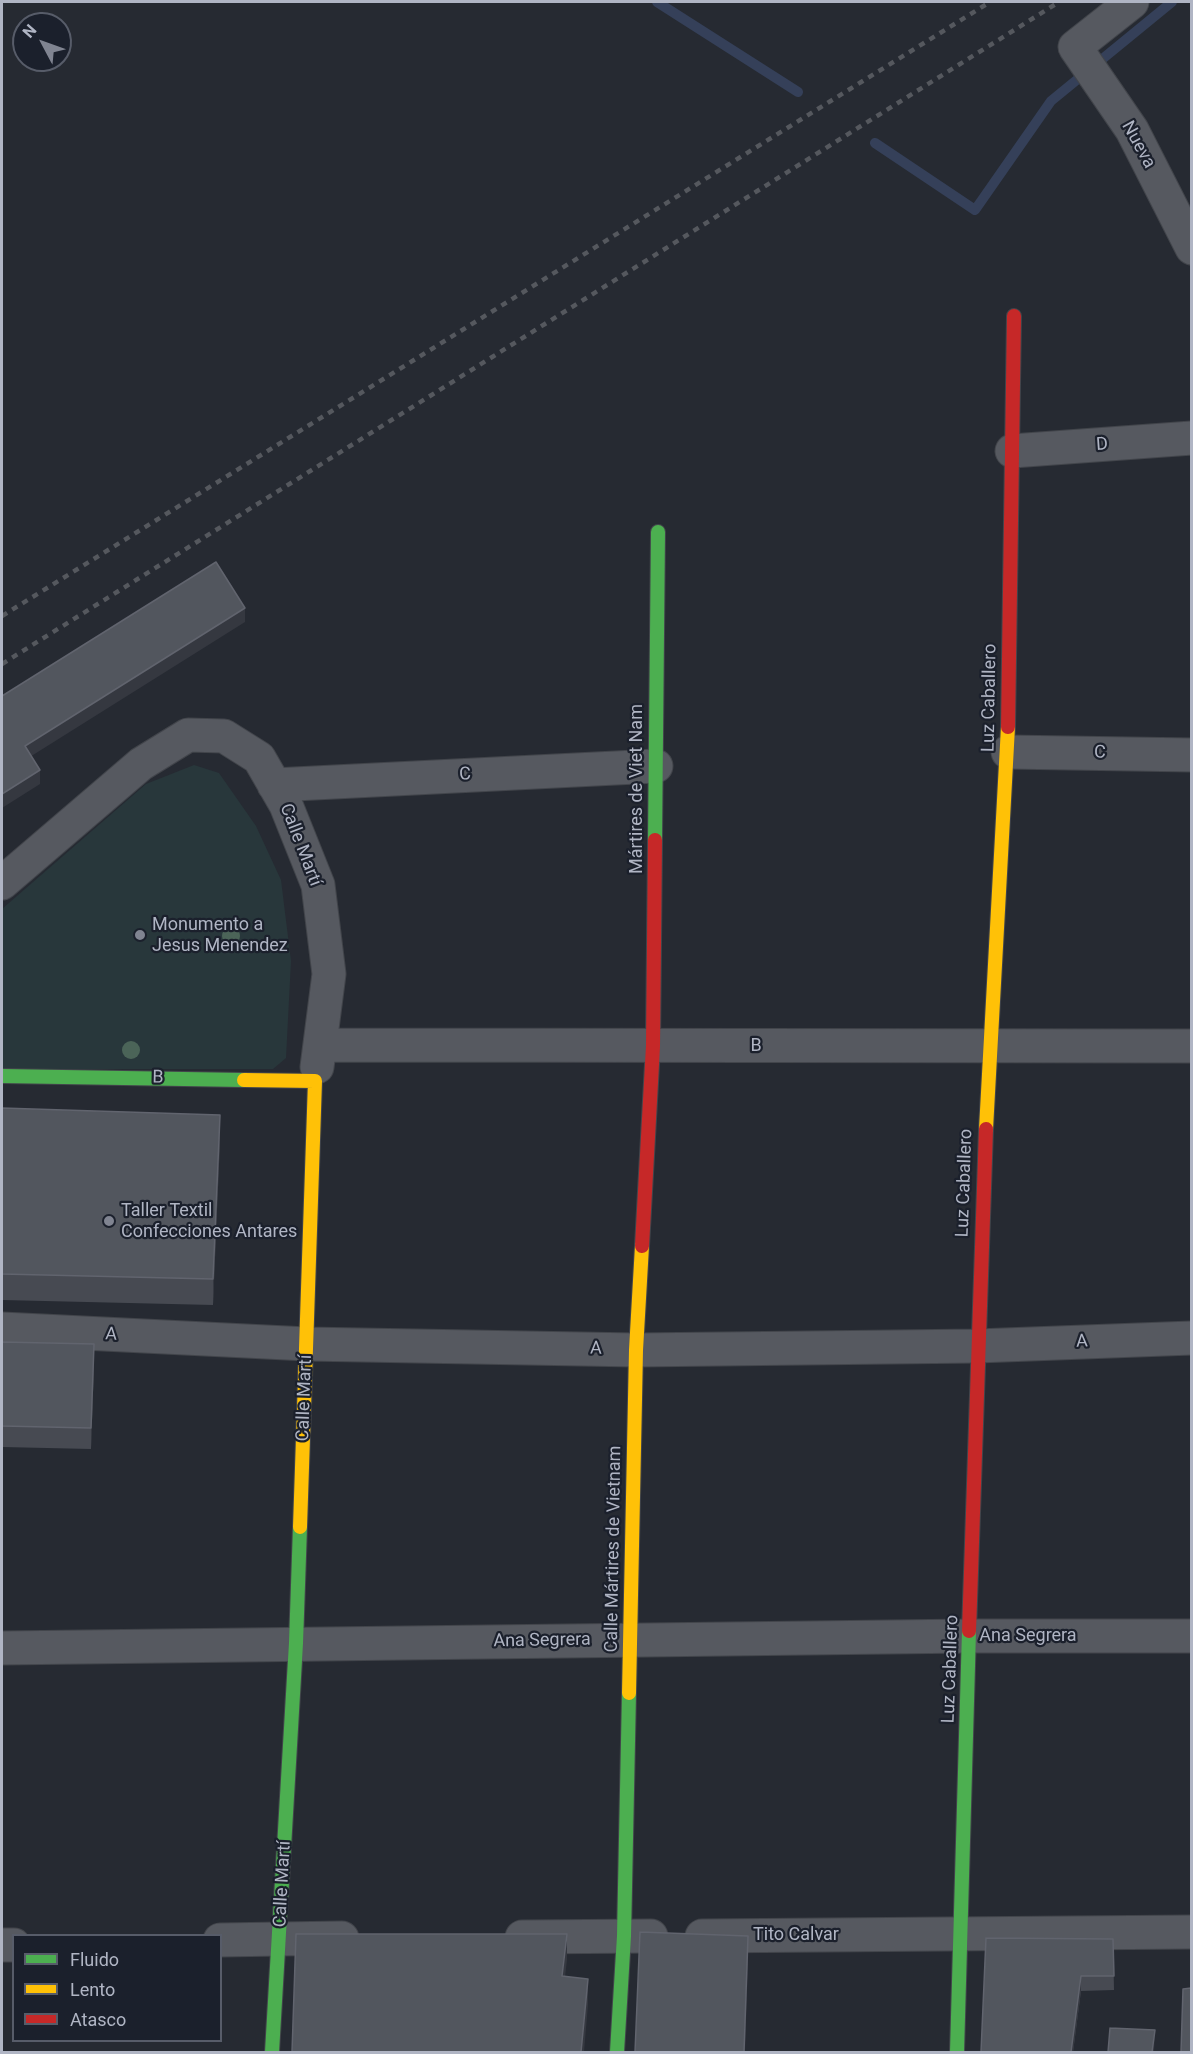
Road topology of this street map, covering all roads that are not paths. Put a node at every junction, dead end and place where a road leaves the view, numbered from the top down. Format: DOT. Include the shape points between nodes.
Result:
graph roads {
  1 [pos="1132,2"];
  2 [pos="1191,248"];
  3 [pos="1014,316"];
  4 [pos="1191,438"];
  5 [pos="1012,451"];
  6 [pos="658,532"];
  7 [pos="1008,752"];
  8 [pos="1191,755"];
  9 [pos="656,766"];
  10 [pos="266,772"];
  11 [pos="2,883"];
  12 [pos="320,1045"];
  13 [pos="653,1046"];
  14 [pos="989,1046"];
  15 [pos="1191,1046"];
  16 [pos="2,1076"];
  17 [pos="315,1081"];
  18 [pos="2,1329"];
  19 [pos="1191,1338"];
  20 [pos="308,1344"];
  21 [pos="977,1346"];
  22 [pos="636,1350"];
  23 [pos="970,1636"];
  24 [pos="1191,1636"];
  25 [pos="630,1640"];
  26 [pos="296,1643"];
  27 [pos="2,1648"];
  28 [pos="1191,1932"];
  29 [pos="961,1935"];
  30 [pos="624,1936"];
  31 [pos="494,1937"];
  32 [pos="280,1938"];
  33 [pos="375,1938"];
  34 [pos="222,1940"];
  35 [pos="272,2052"];
  36 [pos="617,2052"];
  37 [pos="957,2052"];
  1 -- 2 [label="street, Nueva" via="1078,51 1132,130"];
  3 -- 5 [label="street, Luz Caballero"];
  4 -- 5 [label="street, D"];
  5 -- 7 [label="street, Luz Caballero"];
  6 -- 9 [label="street, Mártires de Viet Nam"];
  7 -- 8 [label="street, C"];
  7 -- 14 [label="street, Luz Caballero"];
  9 -- 10 [label="street, C"];
  9 -- 13 [label="street, Mártires de Viet Nam"];
  10 -- 11 [label="street" via="224,736 188,735 141,764"];
  10 -- 12 [label="street, Calle Martí" via="286,805 318,885 328,974"];
  12 -- 13 [label="street, B"];
  12 -- 17 [label="street, Calle Martí"];
  13 -- 14 [label="street, B"];
  13 -- 22 [label="street, Calle Mártires de Vietnam"];
  14 -- 15 [label="street, B"];
  14 -- 21 [label="street, Luz Caballero"];
  16 -- 17 [label="street, B"];
  17 -- 20 [label="street, Calle Martí"];
  18 -- 20 [label="street, A"];
  19 -- 21 [label="street, A"];
  20 -- 22 [label="street, A"];
  20 -- 26 [label="street, Calle Martí"];
  21 -- 22 [label="street, A"];
  21 -- 23 [label="street, Luz Caballero"];
  22 -- 25 [label="street, Calle Mártires de Vietnam"];
  23 -- 24 [label="street, Ana Segrera"];
  23 -- 25 [label="street, Ana Segrera"];
  23 -- 29 [label="street, Luz Caballero"];
  25 -- 26 [label="street, Ana Segrera"];
  25 -- 30 [label="street, Calle Mártires de Vietnam"];
  26 -- 27 [label="street, Ana Segrera"];
  26 -- 32 [label="street, Calle Martí"];
  28 -- 29 [label="street, Tito Calvar"];
  29 -- 30 [label="street, Tito Calvar"];
  29 -- 37 [label="street, Luz Caballero"];
  30 -- 31 [label="street, Tito Calvar"];
  30 -- 36 [label="street, Calle Mártires de Vietnam"];
  32 -- 33 [label="street"];
  32 -- 34 [label="street"];
  32 -- 35 [label="street, Calle Martí"];
}
